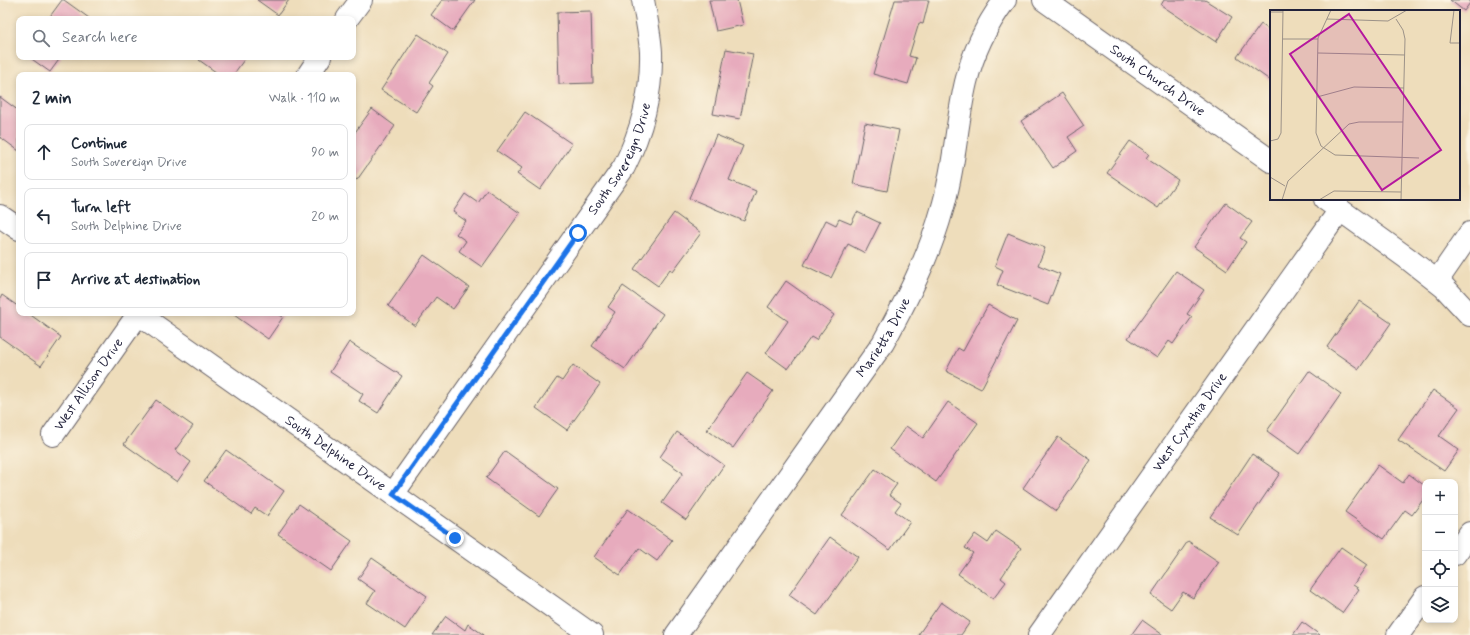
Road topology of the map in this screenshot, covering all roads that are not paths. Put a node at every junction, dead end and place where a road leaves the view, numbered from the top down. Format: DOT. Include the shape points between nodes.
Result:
graph roads {
  1 [pos="361,0"];
  2 [pos="643,0"];
  3 [pos="1004,0"];
  4 [pos="1044,0"];
  5 [pos="349,16"];
  6 [pos="318,60"];
  7 [pos="310,72"];
  8 [pos="1270,160"];
  9 [pos="1332,204"];
  10 [pos="0,216"];
  11 [pos="16,227"];
  12 [pos="1470,233"];
  13 [pos="1437,281"];
  14 [pos="1470,315"];
  15 [pos="136,316"];
  16 [pos="142,316"];
  17 [pos="53,435"];
  18 [pos="393,494"];
  19 [pos="1470,533"];
  20 [pos="1457,551"];
  21 [pos="1422,601"];
  22 [pos="592,635"];
  23 [pos="676,635"];
  24 [pos="1039,635"];
  25 [pos="1398,635"];
  1 -- 5 [label="street"];
  2 -- 18 [label="street, South Sovereign Drive" via="651,51 648,102 634,146 624,167"];
  3 -- 23 [label="street, Marietta Drive" via="980,42 966,82 942,210 924,262 903,307 883,343"];
  4 -- 8 [label="street, South Church Drive"];
  6 -- 7 [label="street"];
  9 -- 13 [label="street"];
  9 -- 24 [label="street, West Cynthia Drive"];
  10 -- 11 [label="street"];
  12 -- 13 [label="street"];
  13 -- 14 [label="street"];
  15 -- 17 [label="street, West Allison Drive"];
  16 -- 18 [label="street, South Delphine Drive"];
  18 -- 22 [label="street, South Delphine Drive"];
  19 -- 20 [label="street"];
  21 -- 25 [label="street"];
}
